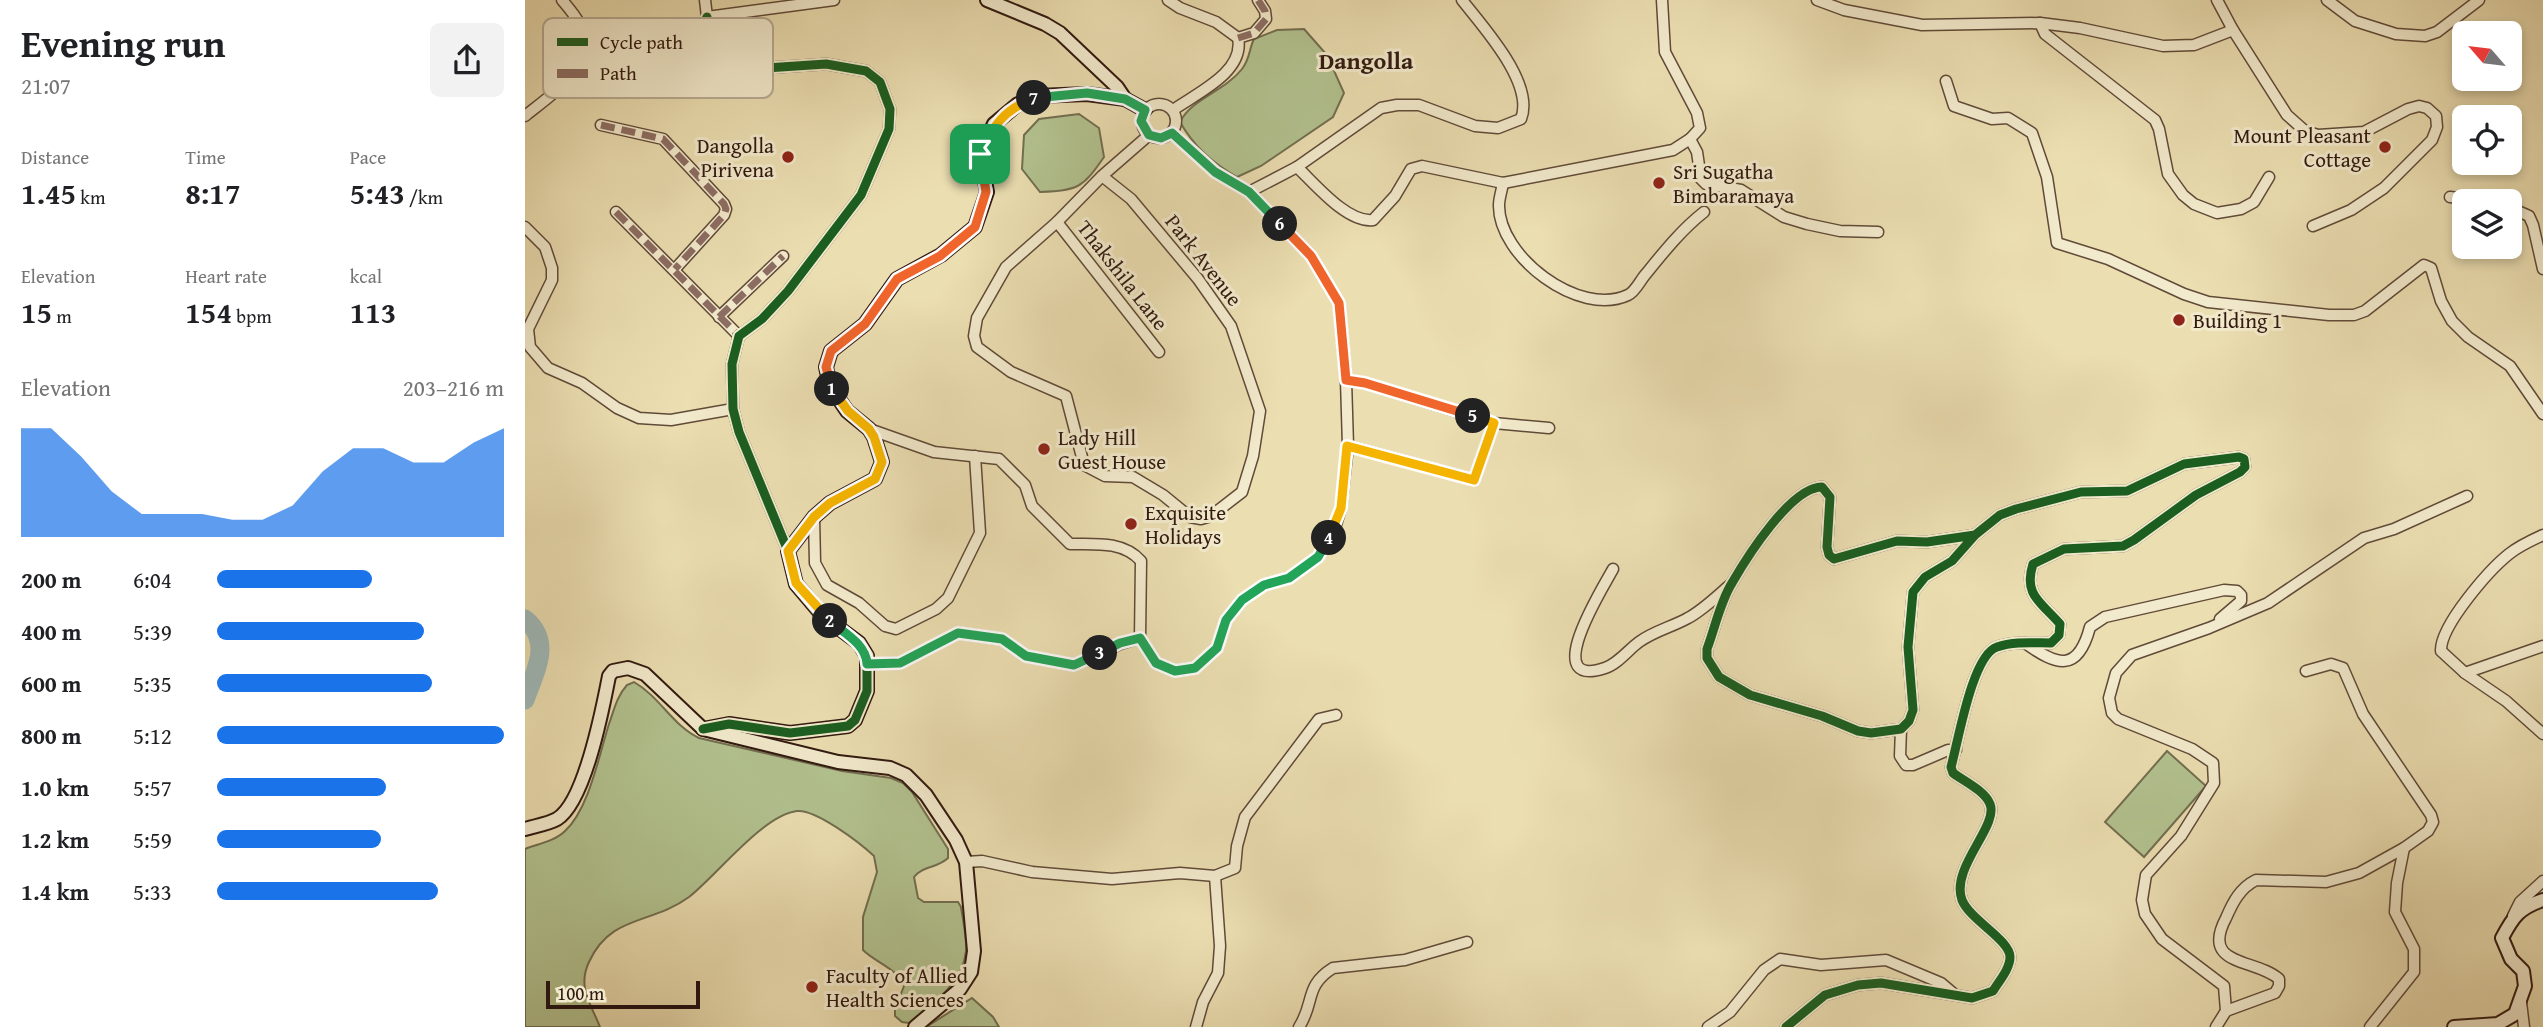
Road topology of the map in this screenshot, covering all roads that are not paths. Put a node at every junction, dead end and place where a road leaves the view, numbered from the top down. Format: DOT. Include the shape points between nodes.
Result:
graph roads {
  1 [pos="562,0"];
  2 [pos="705,0"];
  3 [pos="834,0"];
  4 [pos="987,0"];
  5 [pos="1168,0"];
  6 [pos="1258,0"];
  7 [pos="1462,0"];
  8 [pos="1662,0"];
  9 [pos="1817,0"];
  10 [pos="2217,0"];
  11 [pos="2327,0"];
  12 [pos="2479,0"];
  13 [pos="707,17"];
  14 [pos="576,18"];
  15 [pos="2041,23"];
  16 [pos="2233,30"];
  17 [pos="1238,38"];
  18 [pos="773,67"];
  19 [pos="1946,81"];
  20 [pos="548,98"];
  21 [pos="1125,99"];
  22 [pos="1145,110"];
  23 [pos="1173,110"];
  24 [pos="525,116"];
  25 [pos="601,125"];
  26 [pos="1172,133"];
  27 [pos="1149,135"];
  28 [pos="1690,139"];
  29 [pos="1297,167"];
  30 [pos="1102,176"];
  31 [pos="2269,177"];
  32 [pos="1503,183"];
  33 [pos="1249,192"];
  34 [pos="617,212"];
  35 [pos="1704,212"];
  36 [pos="2522,213"];
  37 [pos="1057,222"];
  38 [pos="2313,226"];
  39 [pos="525,228"];
  40 [pos="1878,232"];
  41 [pos="783,256"];
  42 [pos="675,269"];
  43 [pos="2543,269"];
  44 [pos="719,317"];
  45 [pos="739,336"];
  46 [pos="1159,352"];
  47 [pos="1346,380"];
  48 [pos="733,408"];
  49 [pos="2543,414"];
  50 [pos="1494,423"];
  51 [pos="1549,428"];
  52 [pos="869,429"];
  53 [pos="1347,446"];
  54 [pos="975,456"];
  55 [pos="2467,496"];
  56 [pos="814,517"];
  57 [pos="1975,535"];
  58 [pos="2543,535"];
  59 [pos="788,551"];
  60 [pos="1613,569"];
  61 [pos="1731,585"];
  62 [pos="2209,628"];
  63 [pos="1140,638"];
  64 [pos="2024,643"];
  65 [pos="2543,646"];
  66 [pos="867,664"];
  67 [pos="2306,671"];
  68 [pos="2465,673"];
  69 [pos="1336,715"];
  70 [pos="703,729"];
  71 [pos="1901,729"];
  72 [pos="2543,734"];
  73 [pos="1956,750"];
  74 [pos="525,829"];
  75 [pos="2404,848"];
  76 [pos="966,862"];
  77 [pos="1215,876"];
  78 [pos="2543,881"];
  79 [pos="2543,901"];
  80 [pos="2513,917"];
  81 [pos="1467,942"];
  82 [pos="1955,995"];
  83 [pos="2521,1002"];
  84 [pos="2226,1011"];
  85 [pos="915,1027"];
  86 [pos="1196,1027"];
  87 [pos="1299,1027"];
  88 [pos="1709,1027"];
  89 [pos="1786,1027"];
  90 [pos="2216,1027"];
  91 [pos="2370,1027"];
  92 [pos="2454,1027"];
  93 [pos="2524,1027"];
  1 -- 14 [label="street"];
  2 -- 13 [label="street"];
  3 -- 13 [label="street"];
  4 -- 21 [label="street" via="1061,33"];
  5 -- 17 [label="street" via="1216,22"];
  6 -- 17 [label="street" via="1266,19 1254,33"];
  7 -- 29 [label="street" via="1518,81 1525,109 1521,119 1498,128 1475,126 1419,105 1397,104 1381,108"];
  8 -- 28 [label="street" via="1665,52 1697,113 1700,128"];
  9 -- 15 [label="street" via="1922,25"];
  10 -- 16 [label="street"];
  11 -- 12 [label="street" via="2355,21 2396,34 2425,36"];
  15 -- 16 [label="street" via="2163,46 2194,45"];
  15 -- 31 [label="street" via="2045,34 2155,120 2168,174 2194,204 2217,213 2241,209 2254,202"];
  16 -- 38 [label="street" via="2287,115 2305,131 2318,135 2364,132 2419,106 2435,117 2432,140 2384,188 2351,210"];
  17 -- 23 [label="street" via="1240,48 1231,69"];
  18 -- 45 [label="street" via="826,64 866,71 880,82 890,108 889,129 861,195 788,291"];
  19 -- 49 [label="street" via="1954,106 1992,119 2008,118 2032,133 2047,177 2057,243 2108,259 2208,302 2329,315 2365,311 2424,265 2431,268 2452,321 2510,366"];
  20 -- 24 [label="street"];
  21 -- 22 [label="street"];
  21 -- 52 [label="street" via="1087,93 1037,96 1018,104 994,124 980,154 986,192 975,227 940,256 897,279 865,324 831,351 826,367 830,386"];
  22 -- 23 [label="street" via="1159,103"];
  22 -- 27 [label="street" via="1141,121"];
  23 -- 26 [label="street" via="1177,125"];
  25 -- 42 [label="street" via="663,139 724,204 724,215"];
  26 -- 27 [label="street" via="1161,138"];
  26 -- 33 [label="street" via="1215,172"];
  27 -- 30 [label="street"];
  28 -- 32 [label="street" via="1672,150"];
  28 -- 40 [label="street" via="1697,152 1700,178 1706,184 1741,190 1784,216 1807,223 1840,231"];
  29 -- 32 [label="street" via="1329,198 1364,221 1373,220 1395,196 1411,169 1422,166"];
  29 -- 33 [label="street"];
  30 -- 37 [label="street, Park Avenue"];
  30 -- 37 [label="street, Park Avenue" via="1131,199 1231,326 1260,411 1242,492 1211,516 1190,517 1133,477 1105,476 1084,465 1066,396 1011,372 977,347 977,318 1006,267"];
  32 -- 35 [label="street" via="1499,206 1503,223 1528,264 1562,291 1602,302 1630,295 1688,224"];
  33 -- 47 [label="street" via="1311,256 1339,303"];
  34 -- 42 [label="street"];
  36 -- 43 [label="street" via="2533,225"];
  37 -- 46 [label="street, Thakshila Lane"];
  39 -- 48 [label="street" via="545,247 552,268 528,329 530,347 548,368 639,418 671,420"];
  41 -- 44 [label="street"];
  42 -- 44 [label="street"];
  44 -- 45 [label="street"];
  45 -- 48 [label="street" via="732,364"];
  47 -- 50 [label="street"];
  47 -- 53 [label="street"];
  48 -- 59 [label="street"];
  50 -- 51 [label="street"];
  50 -- 53 [label="street" via="1474,480"];
  52 -- 54 [label="street" via="934,452"];
  52 -- 56 [label="street" via="882,462 875,479"];
  53 -- 63 [label="street" via="1341,508 1318,557 1289,578 1264,585 1242,600 1226,620 1217,648 1195,668 1175,671 1156,663"];
  54 -- 56 [label="street" via="980,533 948,597 936,609 896,629 827,585 815,563"];
  54 -- 63 [label="street" via="999,459 1025,485 1032,506 1070,544 1112,545 1134,553 1141,561"];
  55 -- 62 [label="street" via="2364,538 2268,603"];
  56 -- 59 [label="street"];
  57 -- 61 [label="street" via="1897,541 1834,559 1826,547 1830,497 1822,487 1814,487 1783,509"];
  57 -- 64 [label="street" via="2000,515 2016,509 2081,492 2127,491 2184,464 2245,459 2240,472 2196,495 2123,546 2064,549 2033,565 2030,589 2060,624 2059,635 2052,643"];
  57 -- 71 [label="street" via="1952,561 1925,577 1913,592 1908,648 1913,710"];
  58 -- 68 [label="street" via="2510,553 2492,570 2451,622 2441,651"];
  59 -- 66 [label="street" via="796,583 824,617 859,643"];
  60 -- 61 [label="street" via="1576,638 1575,659 1588,670 1607,667 1641,640 1690,617"];
  61 -- 71 [label="street" via="1707,649 1707,658 1719,677 1750,695 1858,731"];
  62 -- 64 [label="street" via="2241,600 2237,591 2105,617 2090,627 2078,654 2061,662 2046,659"];
  62 -- 84 [label="street" via="2132,655 2116,673 2109,698 2118,719 2192,749 2213,764 2214,783 2181,836 2146,875 2142,900 2145,914 2162,939 2224,986"];
  63 -- 66 [label="street" via="1074,665 1026,656 1002,639 958,633 900,663"];
  64 -- 73 [label="street" via="1995,647 1985,656 1974,679"];
  65 -- 68 [label="street"];
  66 -- 70 [label="street" via="867,691 848,726 790,733 729,724"];
  67 -- 75 [label="street" via="2331,664 2343,668 2363,714 2431,815 2428,831"];
  68 -- 72 [label="street" via="2507,701"];
  69 -- 77 [label="street" via="1319,719 1245,817 1235,868"];
  70 -- 74 [label="street" via="645,674 628,668 613,671 600,726 569,805 557,819"];
  70 -- 76 [label="street" via="907,775 926,795"];
  71 -- 73 [label="street" via="1901,756 1906,765"];
  73 -- 82 [label="street" via="1953,773 1985,796 1992,816 1967,862 1960,888 1962,901 2007,947 2010,956 1993,991 1972,998"];
  75 -- 84 [label="street" via="2359,873 2326,882 2256,880 2247,884 2236,897 2218,940 2230,958 2273,974 2279,986 2275,993"];
  75 -- 91 [label="street" via="2395,912 2414,949 2414,972"];
  76 -- 77 [label="street" via="982,860 1032,872 1112,879 1180,873"];
  76 -- 85 [label="street" via="974,951 971,972 960,989"];
  77 -- 86 [label="street" via="1218,974"];
  78 -- 80 [label="street" via="2520,902"];
  79 -- 80 [label="street"];
  80 -- 83 [label="street" via="2502,938 2511,959 2523,971"];
  81 -- 87 [label="street" via="1405,960 1332,968 1313,987"];
  82 -- 88 [label="street" via="1941,983 1886,960 1821,965 1780,959 1764,970 1730,1012"];
  82 -- 89 [label="street" via="1881,983 1857,985 1825,995"];
  83 -- 92 [label="street" via="2515,1014 2498,1024"];
  83 -- 93 [label="street"];
  84 -- 90 [label="street"];
}
